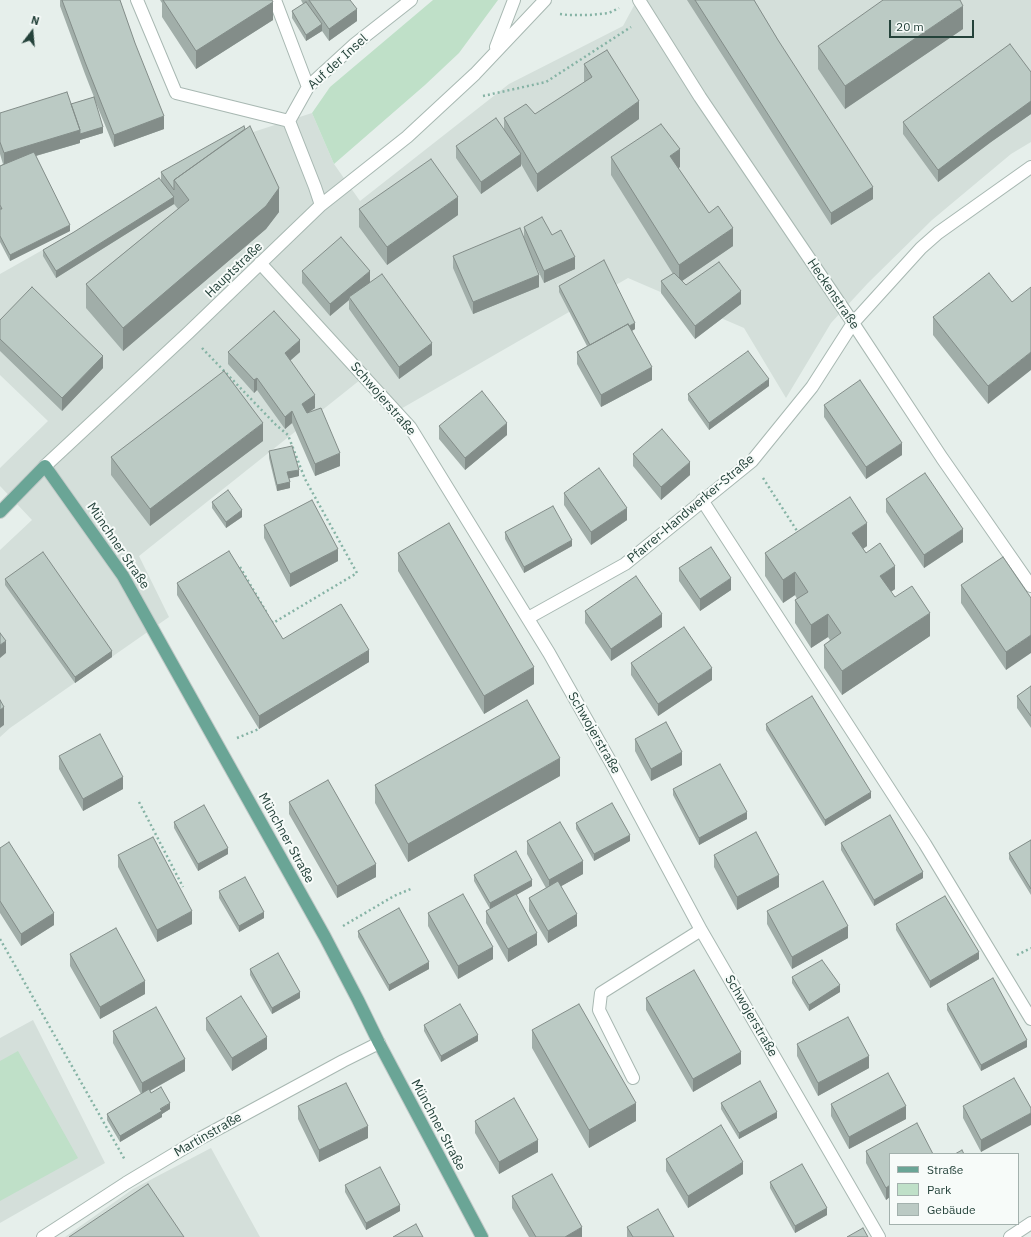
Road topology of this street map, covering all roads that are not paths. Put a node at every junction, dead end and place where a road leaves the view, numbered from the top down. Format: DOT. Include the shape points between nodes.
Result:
graph roads {
  1 [pos="137,0"];
  2 [pos="275,0"];
  3 [pos="411,0"];
  4 [pos="514,0"];
  5 [pos="545,0"];
  6 [pos="639,0"];
  7 [pos="493,54"];
  8 [pos="308,86"];
  9 [pos="289,121"];
  10 [pos="1031,167"];
  11 [pos="321,205"];
  12 [pos="260,263"];
  13 [pos="853,323"];
  14 [pos="45,466"];
  15 [pos="702,500"];
  16 [pos="0,512"];
  17 [pos="1031,586"];
  18 [pos="528,618"];
  19 [pos="701,930"];
  20 [pos="1031,1019"];
  21 [pos="379,1043"];
  22 [pos="633,1078"];
  23 [pos="1031,1223"];
  24 [pos="43,1237"];
  25 [pos="482,1237"];
  26 [pos="879,1237"];
  27 [pos="1010,1237"];
  1 -- 9 [label="street" via="176,94"];
  2 -- 8 [label="street"];
  3 -- 8 [label="street, Auf der Insel" via="355,44"];
  4 -- 7 [label="street, Hauptstraße"];
  5 -- 7 [label="street, Hauptstraße"];
  6 -- 13 [label="street, Heckenstraße" via="700,97"];
  7 -- 11 [label="street, Hauptstraße" via="407,137"];
  8 -- 9 [label="street, Auf der Insel"];
  9 -- 11 [label="street"];
  10 -- 13 [label="street, Pfarrer-Handwerker-Straße" via="938,233 921,248"];
  11 -- 12 [label="street, Hauptstraße"];
  12 -- 14 [label="street, Hauptstraße"];
  12 -- 18 [label="street, Schwojerstraße" via="410,428"];
  13 -- 15 [label="street, Pfarrer-Handwerker-Straße" via="812,387 752,461"];
  13 -- 17 [label="street, Heckenstraße"];
  14 -- 16 [label="main road, Hauptstraße"];
  14 -- 21 [label="main road, Münchner Straße" via="124,576 325,937"];
  15 -- 18 [label="street, Pfarrer-Handwerker-Straße" via="625,564"];
  15 -- 20 [label="street" via="925,844"];
  18 -- 19 [label="street, Schwojerstraße" via="614,768"];
  19 -- 22 [label="street" via="601,993 599,1010"];
  19 -- 26 [label="street, Schwojerstraße"];
  21 -- 24 [label="street, Martinstraße" via="219,1128 130,1180"];
  21 -- 25 [label="main road, Münchner Straße"];
  23 -- 27 [label="street"];
}
